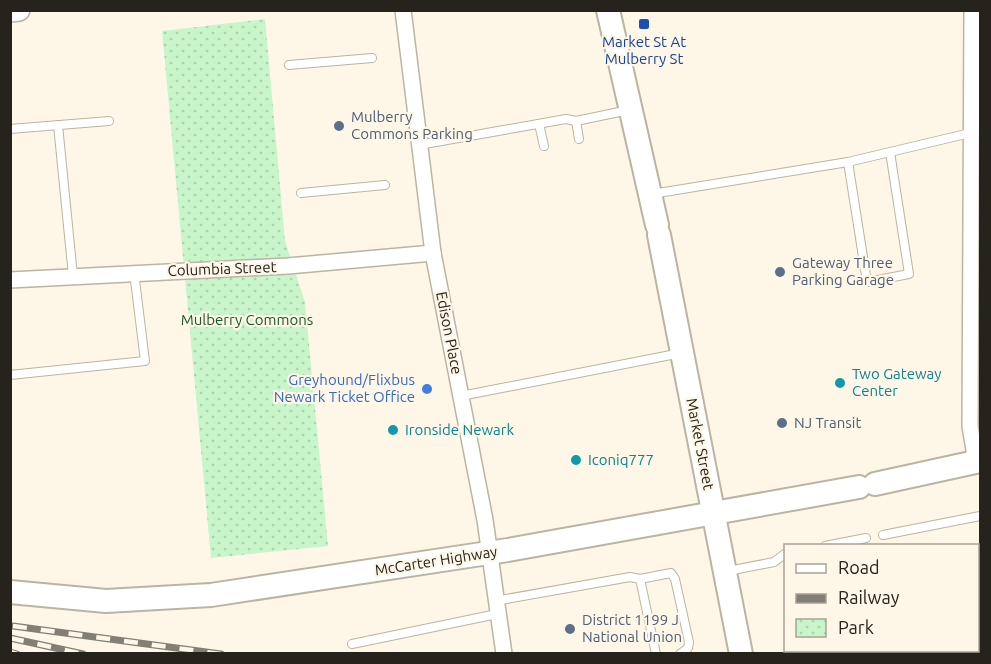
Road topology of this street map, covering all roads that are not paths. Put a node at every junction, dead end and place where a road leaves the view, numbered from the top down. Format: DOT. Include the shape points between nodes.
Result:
graph roads {
  1 [pos="19,10"];
  2 [pos="403,10"];
  3 [pos="608,10"];
  4 [pos="972,10"];
  5 [pos="10,11"];
  6 [pos="372,58"];
  7 [pos="289,65"];
  8 [pos="633,109"];
  9 [pos="109,121"];
  10 [pos="576,121"];
  11 [pos="539,124"];
  12 [pos="58,125"];
  13 [pos="10,129"];
  14 [pos="970,133"];
  15 [pos="579,140"];
  16 [pos="418,145"];
  17 [pos="544,146"];
  18 [pos="890,152"];
  19 [pos="848,162"];
  20 [pos="385,184"];
  21 [pos="302,193"];
  22 [pos="651,194"];
  23 [pos="433,253"];
  24 [pos="134,272"];
  25 [pos="72,276"];
  26 [pos="10,280"];
  27 [pos="683,352"];
  28 [pos="10,375"];
  29 [pos="461,396"];
  30 [pos="979,461"];
  31 [pos="712,513"];
  32 [pos="981,516"];
  33 [pos="883,535"];
  34 [pos="866,538"];
  35 [pos="835,544"];
  36 [pos="489,554"];
  37 [pos="784,554"];
  38 [pos="724,572"];
  39 [pos="640,579"];
  40 [pos="10,592"];
  41 [pos="496,608"];
  42 [pos="352,644"];
  43 [pos="504,654"];
  44 [pos="656,654"];
  45 [pos="680,654"];
  46 [pos="741,654"];
  1 -- 5 [label="street"];
  2 -- 16 [label="street, Edison Place"];
  3 -- 8 [label="main road, Market Street"];
  4 -- 14 [label="street"];
  6 -- 7 [label="lane"];
  8 -- 10 [label="lane"];
  8 -- 22 [label="main road, Market Street"];
  9 -- 12 [label="lane"];
  10 -- 11 [label="lane"];
  10 -- 15 [label="lane"];
  11 -- 16 [label="lane"];
  11 -- 17 [label="lane"];
  12 -- 13 [label="lane"];
  12 -- 25 [label="lane"];
  14 -- 18 [label="lane"];
  14 -- 30 [label="street" via="970,426"];
  16 -- 23 [label="street, Edison Place"];
  18 -- 19 [label="lane"];
  18 -- 19 [label="lane" via="909,274 867,282"];
  19 -- 22 [label="lane"];
  20 -- 21 [label="lane"];
  22 -- 27 [label="main road, Market Street"];
  23 -- 24 [label="street, Columbia Street" via="279,267"];
  23 -- 29 [label="street, Edison Place"];
  24 -- 25 [label="street, Columbia Street"];
  24 -- 28 [label="lane" via="145,361"];
  25 -- 26 [label="street, Columbia Street"];
  27 -- 29 [label="lane"];
  27 -- 31 [label="main road, Market Street"];
  29 -- 36 [label="street, Edison Place"];
  30 -- 31 [label="main road, McCarter Highway" via="867,486"];
  31 -- 36 [label="main road, McCarter Highway"];
  31 -- 38 [label="main road, Market Street"];
  32 -- 33 [label="lane"];
  34 -- 35 [label="lane"];
  36 -- 40 [label="main road, McCarter Highway" via="211,596 106,601"];
  36 -- 41 [label="street, Edison Place"];
  37 -- 38 [label="lane" via="774,562"];
  38 -- 46 [label="main road, Market Street"];
  39 -- 41 [label="lane" via="630,577"];
  39 -- 44 [label="lane"];
  39 -- 45 [label="lane" via="664,573 671,573 675,579 689,642"];
  41 -- 42 [label="lane"];
  41 -- 43 [label="street, Edison Place"];
}
